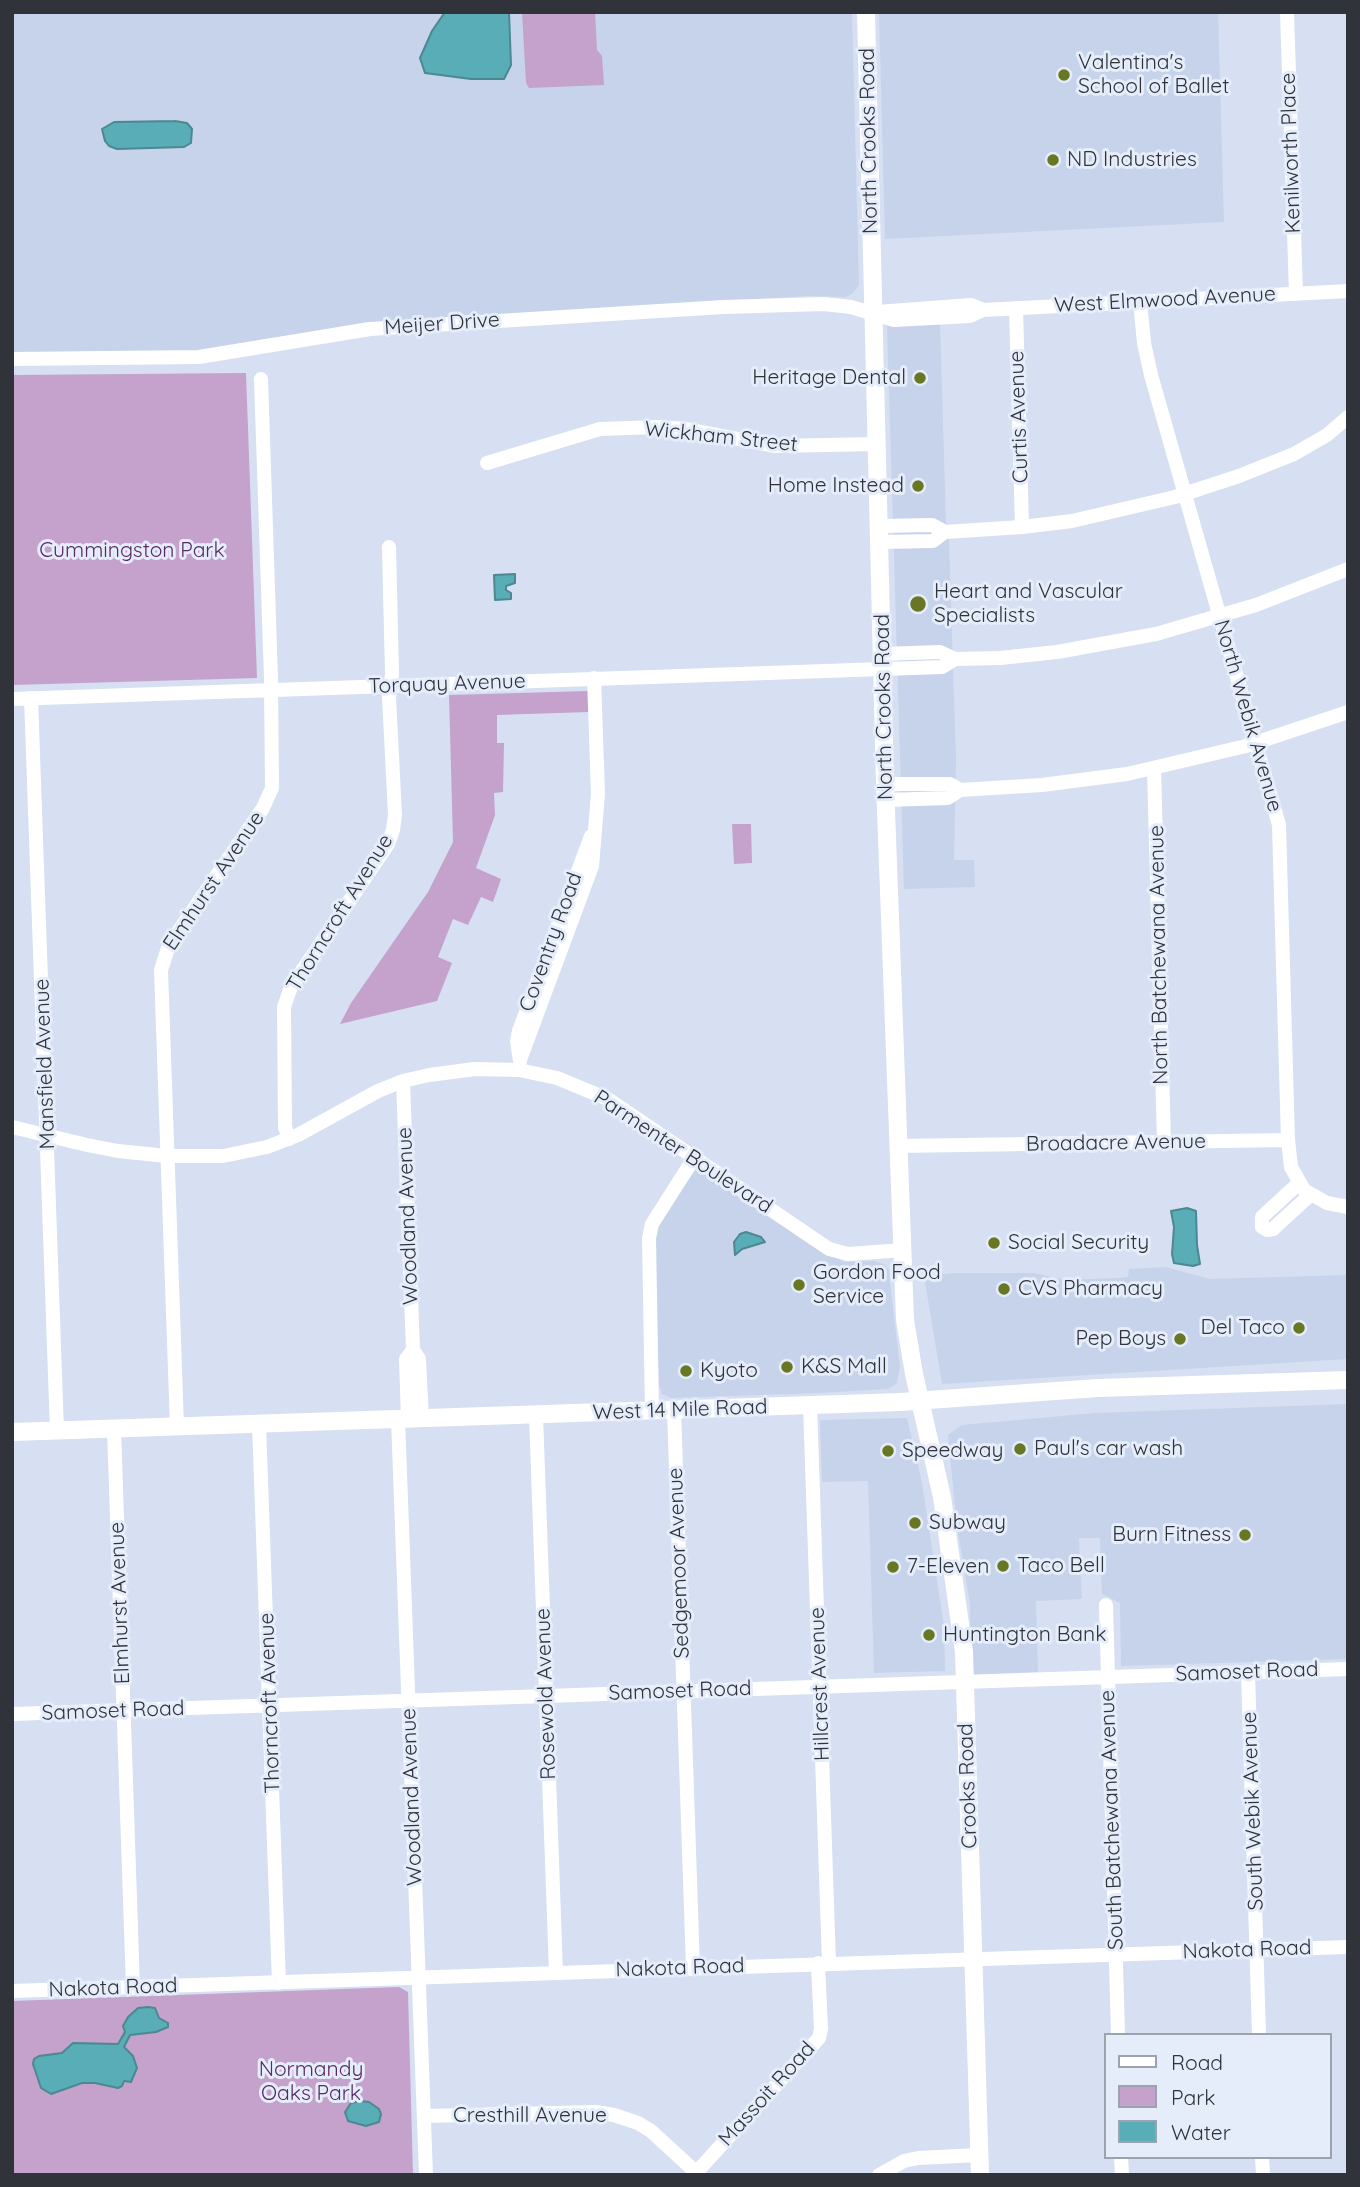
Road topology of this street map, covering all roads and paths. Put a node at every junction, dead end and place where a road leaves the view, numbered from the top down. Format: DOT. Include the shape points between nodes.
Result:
graph roads {
  1 [pos="866,12"];
  2 [pos="1287,12"];
  3 [pos="1348,291"];
  4 [pos="1296,294"];
  5 [pos="1139,302"];
  6 [pos="1016,308"];
  7 [pos="873,312"];
  8 [pos="12,359"];
  9 [pos="261,379"];
  10 [pos="1348,417"];
  11 [pos="877,444"];
  12 [pos="487,463"];
  13 [pos="1186,494"];
  14 [pos="1022,527"];
  15 [pos="880,534"];
  16 [pos="389,547"];
  17 [pos="1348,569"];
  18 [pos="1220,617"];
  19 [pos="882,662"];
  20 [pos="594,678"];
  21 [pos="391,686"];
  22 [pos="270,690"];
  23 [pos="31,698"];
  24 [pos="12,699"];
  25 [pos="1348,712"];
  26 [pos="1256,743"];
  27 [pos="1154,768"];
  28 [pos="886,792"];
  29 [pos="520,1064"];
  30 [pos="403,1081"];
  31 [pos="12,1127"];
  32 [pos="47,1136"];
  33 [pos="289,1139"];
  34 [pos="1288,1140"];
  35 [pos="1164,1142"];
  36 [pos="898,1146"];
  37 [pos="167,1156"];
  38 [pos="694,1158"];
  39 [pos="1299,1182"];
  40 [pos="1310,1195"];
  41 [pos="1348,1207"];
  42 [pos="903,1250"];
  43 [pos="1348,1380"];
  44 [pos="920,1401"];
  45 [pos="810,1405"];
  46 [pos="652,1410"];
  47 [pos="674,1410"];
  48 [pos="536,1415"];
  49 [pos="409,1419"];
  50 [pos="259,1424"];
  51 [pos="177,1427"];
  52 [pos="114,1429"];
  53 [pos="57,1431"];
  54 [pos="12,1432"];
  55 [pos="1106,1605"];
  56 [pos="1348,1669"];
  57 [pos="1248,1672"];
  58 [pos="1108,1676"];
  59 [pos="965,1681"];
  60 [pos="820,1686"];
  61 [pos="683,1692"];
  62 [pos="546,1696"];
  63 [pos="409,1700"];
  64 [pos="270,1705"];
  65 [pos="124,1710"];
  66 [pos="12,1714"];
  67 [pos="1348,1947"];
  68 [pos="1257,1949"];
  69 [pos="1116,1954"];
  70 [pos="973,1958"];
  71 [pos="824,1963"];
  72 [pos="693,1968"];
  73 [pos="556,1972"];
  74 [pos="419,1977"];
  75 [pos="279,1983"];
  76 [pos="133,1988"];
  77 [pos="12,1991"];
  78 [pos="1118,2033"];
  79 [pos="1259,2033"];
  80 [pos="424,2116"];
  81 [pos="979,2155"];
  82 [pos="696,2174"];
  83 [pos="426,2175"];
  84 [pos="879,2175"];
  85 [pos="980,2175"];
  1 -- 7 [label="main road, North Crooks Road"];
  2 -- 4 [label="street, Kenilworth Place"];
  3 -- 4 [label="street, West Elmwood Avenue"];
  4 -- 5 [label="street, West Elmwood Avenue"];
  5 -- 6 [label="street, West Elmwood Avenue"];
  5 -- 13 [label="street, North Webik Avenue" via="1146,355"];
  6 -- 7 [label="street, West Elmwood Avenue" via="983,310 971,305"];
  6 -- 14 [label="street, Curtis Avenue"];
  7 -- 8 [label="street, Meijer Drive" via="816,304 723,307 370,329 198,357"];
  7 -- 11 [label="main road, North Crooks Road"];
  9 -- 22 [label="street, Elmhurst Avenue"];
  10 -- 13 [label="street" via="1294,454"];
  11 -- 12 [label="street, Wickham Street" via="774,446 687,429 600,429"];
  11 -- 15 [label="main road, North Crooks Road"];
  13 -- 14 [label="street" via="1110,513"];
  13 -- 18 [label="street, North Webik Avenue"];
  14 -- 15 [label="street" via="946,532 933,541"];
  15 -- 19 [label="main road, North Crooks Road"];
  16 -- 21 [label="street, Thorncroft Avenue"];
  17 -- 18 [label="street, Torquay Avenue"];
  18 -- 19 [label="street, Torquay Avenue" via="1057,652 955,659 942,667"];
  18 -- 26 [label="street, North Webik Avenue"];
  19 -- 20 [label="street, Torquay Avenue"];
  19 -- 28 [label="main road, North Crooks Road"];
  20 -- 21 [label="street, Torquay Avenue"];
  20 -- 29 [label="street, Coventry Road" via="598,794 592,866"];
  21 -- 22 [label="street, Torquay Avenue"];
  21 -- 33 [label="street, Thorncroft Avenue" via="395,816 391,837 290,987 284,1007 285,1127"];
  22 -- 23 [label="street, Torquay Avenue"];
  22 -- 37 [label="street, Elmhurst Avenue" via="270,797 163,961"];
  23 -- 24 [label="street, Torquay Avenue"];
  23 -- 32 [label="street, Mansfield Avenue"];
  25 -- 26 [label="street"];
  26 -- 27 [label="street"];
  26 -- 34 [label="street, North Webik Avenue" via="1280,837"];
  27 -- 28 [label="street" via="1042,785 960,790 948,798"];
  27 -- 35 [label="street, North Batchewana Avenue"];
  28 -- 36 [label="main road, North Crooks Road"];
  29 -- 30 [label="street, Parmenter Boulevard"];
  29 -- 38 [label="street, Parmenter Boulevard" via="600,1094"];
  30 -- 33 [label="street, Parmenter Boulevard"];
  30 -- 49 [label="street, Woodland Avenue" via="414,1350 419,1359"];
  31 -- 32 [label="street, Parmenter Boulevard"];
  32 -- 37 [label="street, Parmenter Boulevard"];
  32 -- 53 [label="street, Mansfield Avenue"];
  33 -- 37 [label="street, Parmenter Boulevard" via="238,1154"];
  34 -- 35 [label="street, Broadacre Avenue"];
  34 -- 39 [label="street" via="1291,1167"];
  35 -- 36 [label="street, Broadacre Avenue"];
  36 -- 42 [label="main road, North Crooks Road"];
  37 -- 51 [label="street, Elmhurst Avenue"];
  38 -- 42 [label="street, Parmenter Boulevard" via="830,1249 848,1254"];
  38 -- 46 [label="street" via="652,1224 649,1238"];
  39 -- 40 [label="street"];
  39 -- 40 [label="street" via="1262,1217 1262,1227 1273,1229"];
  40 -- 41 [label="street"];
  42 -- 44 [label="main road, North Crooks Road" via="906,1328"];
  43 -- 44 [label="main road, West 14 Mile Road" via="1098,1388"];
  44 -- 45 [label="main road, West 14 Mile Road"];
  44 -- 59 [label="main road, Crooks Road" via="942,1497"];
  45 -- 47 [label="main road, West 14 Mile Road"];
  45 -- 60 [label="street, Hillcrest Avenue"];
  46 -- 47 [label="main road, West 14 Mile Road"];
  46 -- 48 [label="main road, West 14 Mile Road"];
  47 -- 61 [label="street, Sedgemoor Avenue"];
  48 -- 49 [label="main road, West 14 Mile Road"];
  48 -- 62 [label="street, Rosewold Avenue"];
  49 -- 50 [label="main road, West 14 Mile Road"];
  49 -- 63 [label="street, Woodland Avenue"];
  50 -- 51 [label="main road, West 14 Mile Road"];
  50 -- 64 [label="street, Thorncroft Avenue"];
  51 -- 52 [label="main road, West 14 Mile Road"];
  52 -- 53 [label="main road, West 14 Mile Road"];
  52 -- 65 [label="street, Elmhurst Avenue"];
  53 -- 54 [label="main road, West 14 Mile Road"];
  55 -- 58 [label="street, South Batchewana Avenue"];
  56 -- 57 [label="street, Samoset Road"];
  57 -- 58 [label="street, Samoset Road"];
  57 -- 68 [label="street, South Webik Avenue"];
  58 -- 59 [label="street, Samoset Road"];
  58 -- 69 [label="street, South Batchewana Avenue"];
  59 -- 60 [label="street, Samoset Road"];
  59 -- 70 [label="main road, Crooks Road"];
  60 -- 61 [label="street, Samoset Road"];
  60 -- 71 [label="street, Hillcrest Avenue"];
  61 -- 62 [label="street, Samoset Road"];
  61 -- 72 [label="street, Sedgemoor Avenue"];
  62 -- 63 [label="street, Samoset Road"];
  62 -- 73 [label="street, Rosewold Avenue"];
  63 -- 64 [label="street, Samoset Road"];
  63 -- 74 [label="street, Woodland Avenue"];
  64 -- 65 [label="street, Samoset Road"];
  64 -- 75 [label="street, Thorncroft Avenue"];
  65 -- 66 [label="street, Samoset Road"];
  65 -- 76 [label="street, Elmhurst Avenue"];
  67 -- 68 [label="street, Nakota Road"];
  68 -- 69 [label="street, Nakota Road"];
  68 -- 79 [label="street, South Webik Avenue"];
  69 -- 70 [label="street, Nakota Road"];
  69 -- 78 [label="street, South Batchewana Avenue"];
  70 -- 71 [label="street, Nakota Road"];
  70 -- 81 [label="main road, Crooks Road"];
  71 -- 72 [label="street, Nakota Road"];
  71 -- 82 [label="street, Massoit Road" via="819,2038"];
  72 -- 73 [label="street, Nakota Road"];
  73 -- 74 [label="street, Nakota Road"];
  74 -- 75 [label="street, Nakota Road"];
  74 -- 80 [label="street, Woodland Avenue"];
  75 -- 76 [label="street, Nakota Road"];
  76 -- 77 [label="street, Nakota Road"];
  80 -- 82 [label="street, Cresthill Avenue" via="614,2115 651,2131"];
  80 -- 83 [label="street, Woodland Avenue"];
  81 -- 84 [label="street" via="918,2158"];
  81 -- 85 [label="main road, Crooks Road"];
}
